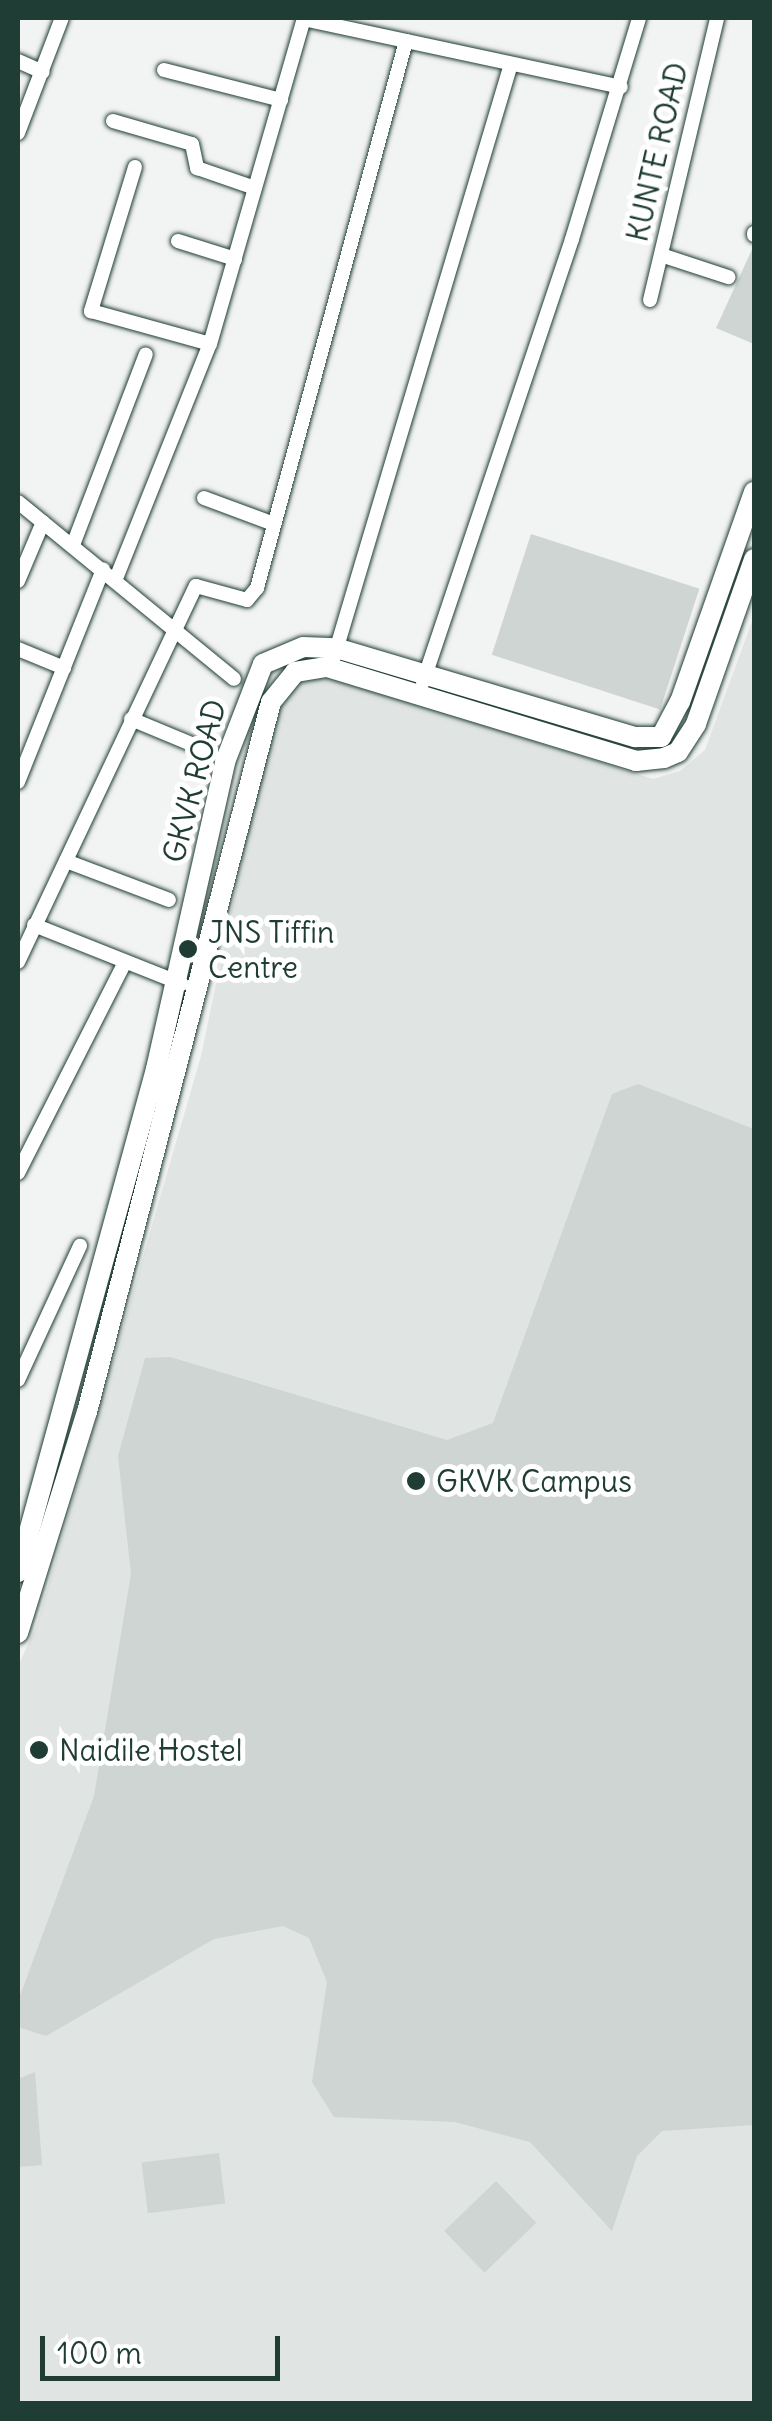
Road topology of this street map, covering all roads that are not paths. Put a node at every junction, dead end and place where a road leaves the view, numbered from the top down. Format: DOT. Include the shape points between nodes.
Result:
graph roads {
  1 [pos="62,18"];
  2 [pos="639,18"];
  3 [pos="717,18"];
  4 [pos="326,21"];
  5 [pos="406,41"];
  6 [pos="18,61"];
  7 [pos="511,64"];
  8 [pos="164,70"];
  9 [pos="43,72"];
  10 [pos="620,87"];
  11 [pos="281,100"];
  12 [pos="113,121"];
  13 [pos="18,133"];
  14 [pos="135,166"];
  15 [pos="255,188"];
  16 [pos="178,241"];
  17 [pos="661,255"];
  18 [pos="235,259"];
  19 [pos="728,277"];
  20 [pos="650,300"];
  21 [pos="210,344"];
  22 [pos="146,354"];
  23 [pos="754,492"];
  24 [pos="204,498"];
  25 [pos="18,502"];
  26 [pos="43,522"];
  27 [pos="274,524"];
  28 [pos="73,546"];
  29 [pos="754,559"];
  30 [pos="103,570"];
  31 [pos="116,581"];
  32 [pos="18,582"];
  33 [pos="172,635"];
  34 [pos="18,649"];
  35 [pos="333,658"];
  36 [pos="64,668"];
  37 [pos="427,670"];
  38 [pos="234,680"];
  39 [pos="418,694"];
  40 [pos="131,719"];
  41 [pos="206,750"];
  42 [pos="18,782"];
  43 [pos="66,861"];
  44 [pos="170,900"];
  45 [pos="34,925"];
  46 [pos="18,962"];
  47 [pos="124,962"];
  48 [pos="177,983"];
  49 [pos="198,989"];
  50 [pos="18,1173"];
  51 [pos="80,1246"];
  52 [pos="18,1380"];
  53 [pos="64,1405"];
  54 [pos="87,1412"];
  55 [pos="18,1572"];
  56 [pos="18,1633"];
  1 -- 9 [label="street"];
  2 -- 10 [label="street"];
  3 -- 17 [label="street, KUNTE ROAD"];
  4 -- 5 [label="street"];
  4 -- 11 [label="street" via="304,19"];
  5 -- 7 [label="street"];
  5 -- 27 [label="street"];
  6 -- 9 [label="street"];
  7 -- 10 [label="street"];
  7 -- 35 [label="street"];
  8 -- 11 [label="street"];
  9 -- 13 [label="street"];
  10 -- 37 [label="street"];
  11 -- 15 [label="street"];
  12 -- 15 [label="street" via="192,144 196,168"];
  14 -- 21 [label="street" via="91,311"];
  15 -- 18 [label="street"];
  16 -- 18 [label="street"];
  17 -- 19 [label="street"];
  17 -- 20 [label="street, KUNTE ROAD"];
  18 -- 21 [label="street"];
  21 -- 31 [label="street"];
  22 -- 28 [label="street"];
  23 -- 37 [label="main road, GKVK ROAD" via="680,702 661,736 635,737"];
  24 -- 27 [label="street"];
  25 -- 26 [label="street"];
  26 -- 28 [label="street"];
  26 -- 32 [label="street"];
  27 -- 33 [label="street" via="248,600 196,586"];
  28 -- 30 [label="street"];
  29 -- 39 [label="main road, GKVK ROAD" via="696,724 678,752 664,758 636,760"];
  30 -- 31 [label="street"];
  30 -- 36 [label="street"];
  31 -- 33 [label="street"];
  33 -- 38 [label="street"];
  33 -- 40 [label="street"];
  34 -- 36 [label="street"];
  35 -- 37 [label="main road, GKVK ROAD"];
  35 -- 39 [label="main road, GKVK ROAD"];
  35 -- 48 [label="main road, GKVK ROAD" via="303,647 263,664 245,699"];
  35 -- 49 [label="main road, GKVK ROAD" via="295,672 271,702"];
  36 -- 42 [label="street"];
  37 -- 39 [label="street"];
  40 -- 41 [label="street"];
  40 -- 43 [label="street"];
  43 -- 44 [label="street"];
  43 -- 45 [label="street"];
  45 -- 46 [label="street"];
  45 -- 47 [label="street"];
  47 -- 48 [label="street"];
  47 -- 50 [label="street"];
  48 -- 49 [label="street"];
  48 -- 53 [label="main road, GKVK ROAD"];
  49 -- 54 [label="main road, GKVK ROAD"];
  51 -- 52 [label="street"];
  53 -- 54 [label="main road"];
  53 -- 55 [label="main road, GKVK ROAD"];
  54 -- 56 [label="main road, GKVK ROAD"];
}
